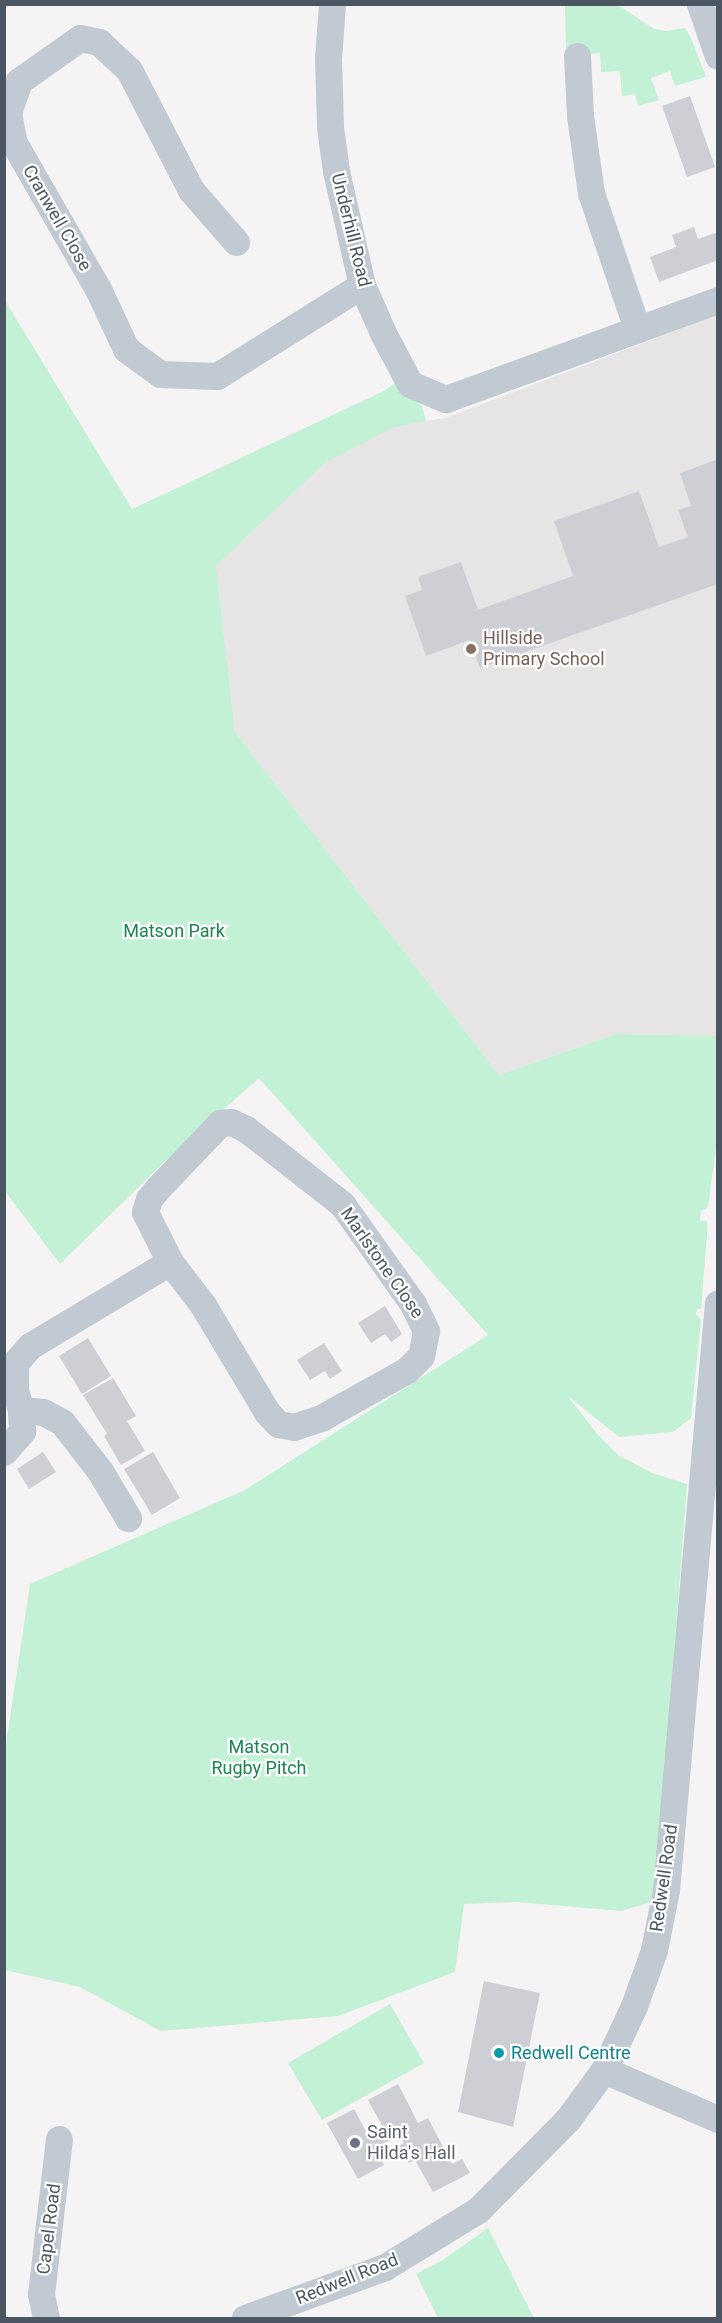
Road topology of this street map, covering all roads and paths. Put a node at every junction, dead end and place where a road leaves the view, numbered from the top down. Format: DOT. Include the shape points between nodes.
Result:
graph roads {
  1 [pos="332,4"];
  2 [pos="700,4"];
  3 [pos="577,56"];
  4 [pos="717,56"];
  5 [pos="236,242"];
  6 [pos="362,285"];
  7 [pos="717,300"];
  8 [pos="637,328"];
  9 [pos="170,1262"];
  10 [pos="717,1303"];
  11 [pos="21,1410"];
  12 [pos="4,1452"];
  13 [pos="128,1518"];
  14 [pos="604,2070"];
  15 [pos="717,2119"];
  16 [pos="59,2139"];
  17 [pos="46,2319"];
  18 [pos="245,2319"];
  1 -- 6 [label="street, Underhill Road" via="328,58 330,127"];
  2 -- 4 [label="street"];
  3 -- 8 [label="street" via="580,116 591,193"];
  5 -- 6 [label="street, Cranwell Close" via="191,190 129,70 99,42 80,38 19,81 8,113 14,143 98,289 126,349 160,374 217,376"];
  6 -- 8 [label="street, Underhill Road" via="411,384 446,399"];
  7 -- 8 [label="street, Underhill Road"];
  9 -- 9 [label="street, Marlstone Close" via="203,1305 278,1424 294,1427 321,1418 407,1370 421,1356 426,1343 426,1331 413,1304 342,1204 246,1129 231,1122 220,1123 149,1199 145,1212"];
  9 -- 11 [label="street" via="30,1346 15,1363 15,1390"];
  10 -- 14 [label="street, Redwell Road" via="664,1900 654,1950"];
  11 -- 12 [label="street" via="21,1431"];
  11 -- 13 [label="street" via="43,1412 62,1422"];
  14 -- 15 [label="street"];
  14 -- 18 [label="street, Redwell Road" via="568,2119 478,2210 385,2266"];
  16 -- 17 [label="street, Capel Road" via="41,2294"];
}
